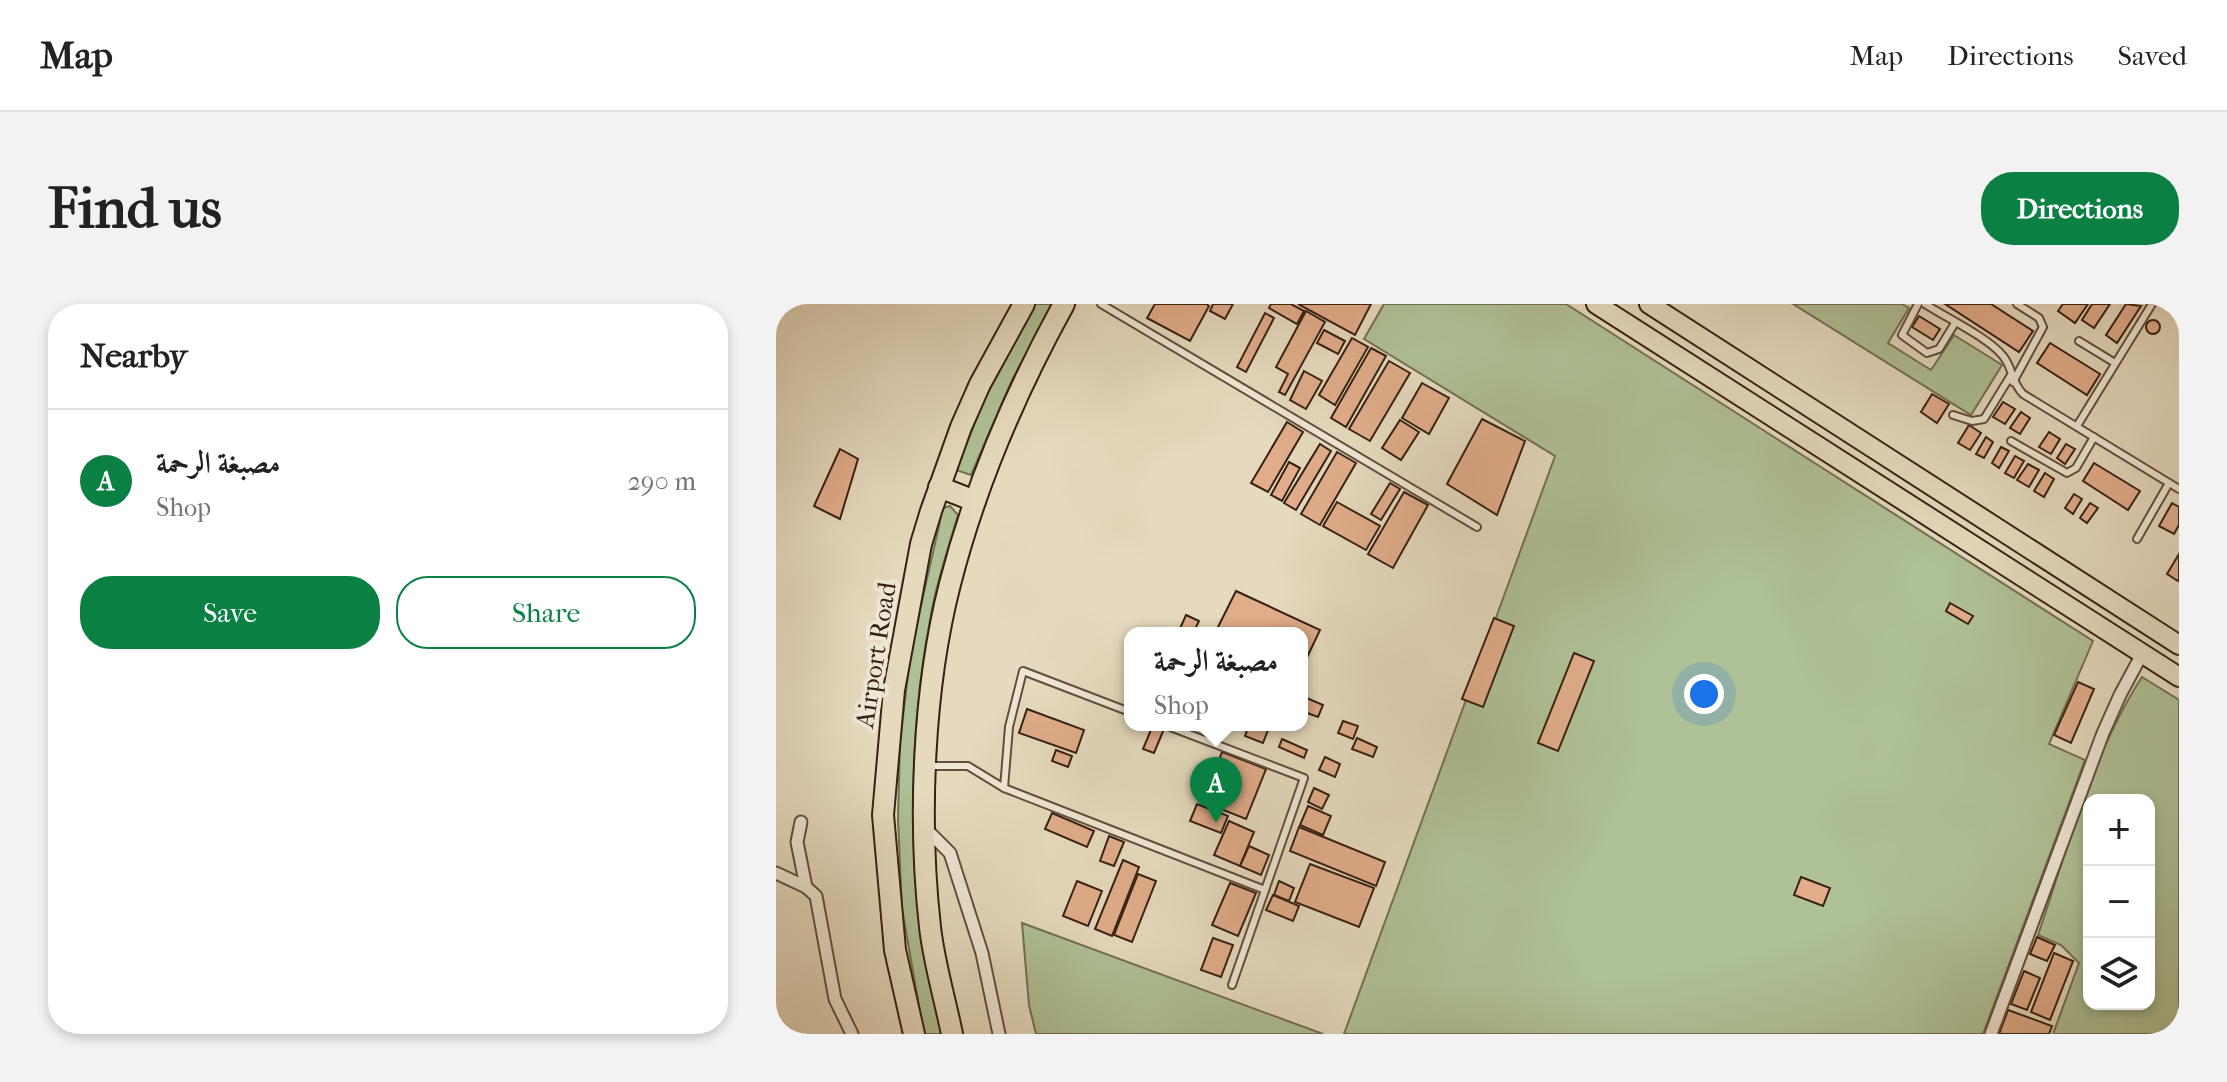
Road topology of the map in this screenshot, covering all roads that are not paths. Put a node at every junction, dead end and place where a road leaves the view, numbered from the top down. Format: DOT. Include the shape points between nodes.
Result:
graph roads {
  1 [pos="1024,304"];
  2 [pos="1064,304"];
  3 [pos="1101,304"];
  4 [pos="1596,304"];
  5 [pos="1649,304"];
  6 [pos="1918,304"];
  7 [pos="1925,304"];
  8 [pos="2017,304"];
  9 [pos="2152,304"];
  10 [pos="2168,304"];
  11 [pos="2179,311"];
  12 [pos="1955,323"];
  13 [pos="2079,341"];
  14 [pos="2115,363"];
  15 [pos="2012,379"];
  16 [pos="1953,415"];
  17 [pos="2077,426"];
  18 [pos="2094,437"];
  19 [pos="2011,441"];
  20 [pos="2169,483"];
  21 [pos="939,487"];
  22 [pos="2179,489"];
  23 [pos="975,501"];
  24 [pos="1477,527"];
  25 [pos="2137,539"];
  26 [pos="2179,645"];
  27 [pos="2142,654"];
  28 [pos="2179,677"];
  29 [pos="1124,710"];
  30 [pos="1181,731"];
  31 [pos="926,766"];
  32 [pos="1004,788"];
  33 [pos="801,822"];
  34 [pos="924,827"];
  35 [pos="776,873"];
  36 [pos="806,887"];
  37 [pos="1265,890"];
  38 [pos="895,950"];
  39 [pos="1232,985"];
  40 [pos="852,1034"];
  41 [pos="902,1034"];
  42 [pos="914,1034"];
  43 [pos="952,1034"];
  44 [pos="999,1034"];
  45 [pos="1991,1034"];
  1 -- 21 [label="highway, Airport Road" via="980,384"];
  2 -- 23 [label="highway" via="1003,425"];
  3 -- 24 [label="lane"];
  4 -- 27 [label="main road"];
  5 -- 26 [label="main road"];
  6 -- 12 [label="lane" via="1902,335 1927,353 1939,349"];
  7 -- 12 [label="lane"];
  8 -- 15 [label="lane" via="2039,318 2043,327"];
  9 -- 14 [label="lane"];
  10 -- 11 [label="lane"];
  12 -- 15 [label="lane" via="2002,354"];
  13 -- 14 [label="lane"];
  14 -- 17 [label="lane"];
  15 -- 16 [label="lane" via="1984,419"];
  15 -- 17 [label="lane" via="2023,394"];
  17 -- 18 [label="lane"];
  18 -- 19 [label="lane" via="2076,468 2067,473"];
  18 -- 20 [label="lane"];
  20 -- 22 [label="lane"];
  20 -- 25 [label="lane"];
  21 -- 23 [label="highway"];
  21 -- 38 [label="highway, Airport Road" via="921,544 894,690 883,815"];
  23 -- 31 [label="highway" via="949,585 932,675"];
  27 -- 28 [label="main road"];
  27 -- 45 [label="street" via="2103,733"];
  29 -- 32 [label="lane" via="1023,671 1009,727"];
  30 -- 37 [label="lane" via="1304,778"];
  31 -- 32 [label="lane" via="968,766"];
  31 -- 34 [label="highway"];
  32 -- 37 [label="lane"];
  33 -- 36 [label="street" via="797,842"];
  34 -- 43 [label="highway" via="930,929"];
  34 -- 44 [label="street" via="950,853 982,953"];
  35 -- 36 [label="street"];
  36 -- 40 [label="street" via="816,896 835,999"];
  37 -- 39 [label="lane"];
  38 -- 41 [label="highway"];
  38 -- 42 [label="highway, Airport Road"];
}
